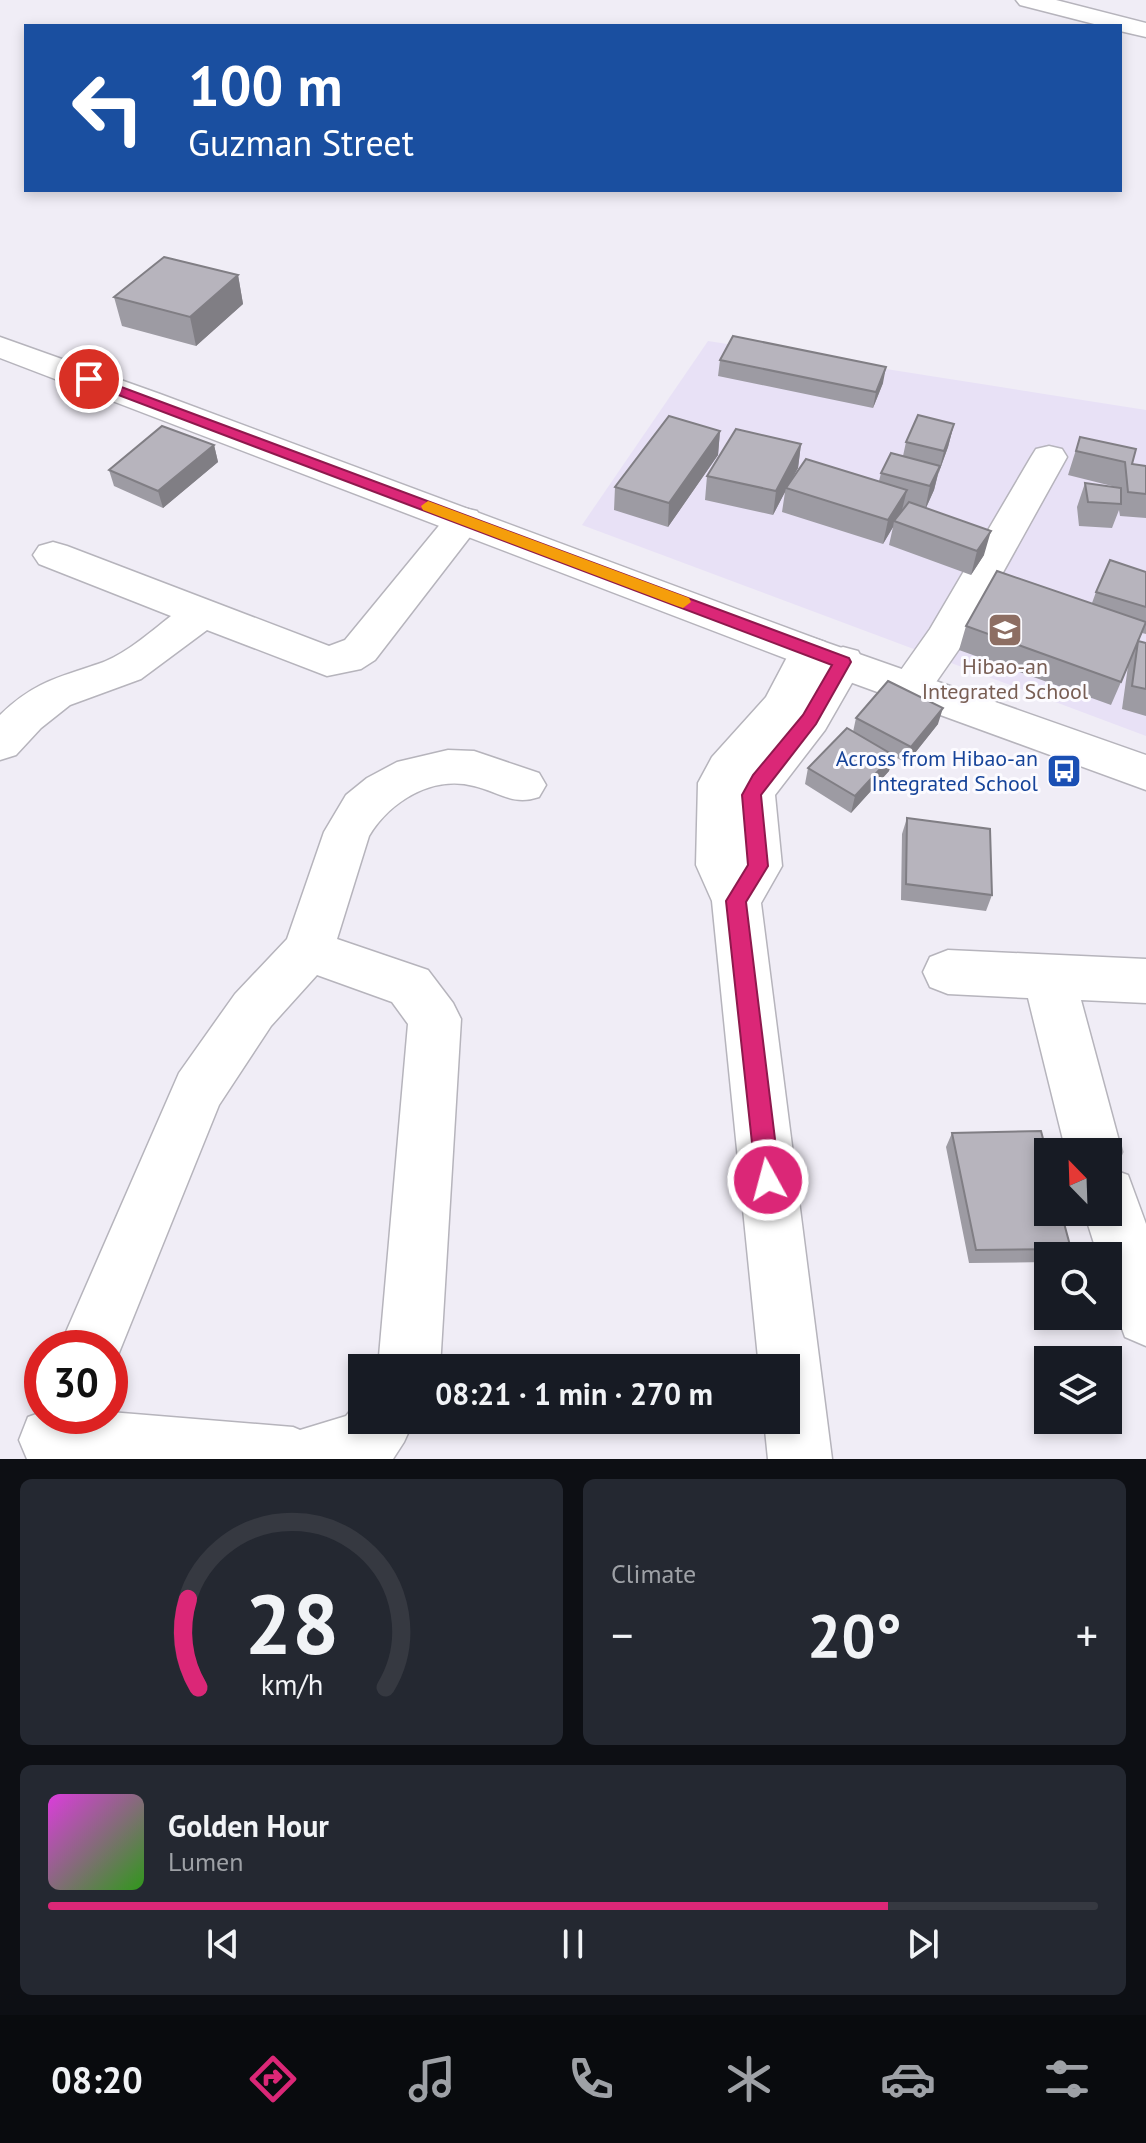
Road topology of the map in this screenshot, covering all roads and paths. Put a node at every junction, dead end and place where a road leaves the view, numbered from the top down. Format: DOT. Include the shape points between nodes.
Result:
graph roads {
  1 [pos="1028,0"];
  2 [pos="1146,30"];
  3 [pos="0,347"];
  4 [pos="1049,457"];
  5 [pos="464,520"];
  6 [pos="53,555"];
  7 [pos="200,614"];
  8 [pos="826,657"];
  9 [pos="910,687"];
  10 [pos="0,743"];
  11 [pos="1146,773"];
  12 [pos="523,785"];
  13 [pos="308,950"];
  14 [pos="948,972"];
  15 [pos="1049,977"];
  16 [pos="1146,981"];
  17 [pos="1090,1138"];
  18 [pos="1118,1226"];
  19 [pos="1146,1316"];
  20 [pos="98,1330"];
  21 [pos="410,1354"];
  22 [pos="372,1434"];
  23 [pos="52,1438"];
  24 [pos="293,1459"];
  25 [pos="308,1459"];
  26 [pos="800,1459"];
  1 -- 2 [label="street"];
  3 -- 5 [label="street"];
  4 -- 9 [label="street" via="945,639"];
  5 -- 7 [label="street" via="360,650 346,658 327,661"];
  5 -- 8 [label="street"];
  6 -- 7 [label="street"];
  7 -- 10 [label="street" via="144,658 48,697"];
  8 -- 9 [label="street"];
  8 -- 26 [label="street" via="810,719 752,795 758,866 736,901"];
  9 -- 11 [label="street"];
  12 -- 13 [label="street" via="474,768 448,767 413,774 383,790 362,808 347,832"];
  13 -- 20 [label="street" via="253,1010 198,1091"];
  13 -- 21 [label="street" via="410,986 435,1019"];
  14 -- 15 [label="street"];
  15 -- 16 [label="street"];
  15 -- 17 [label="street"];
  18 -- 19 [label="street"];
  22 -- 25 [label="street" via="366,1442"];
  23 -- 24 [label="street"];
}
